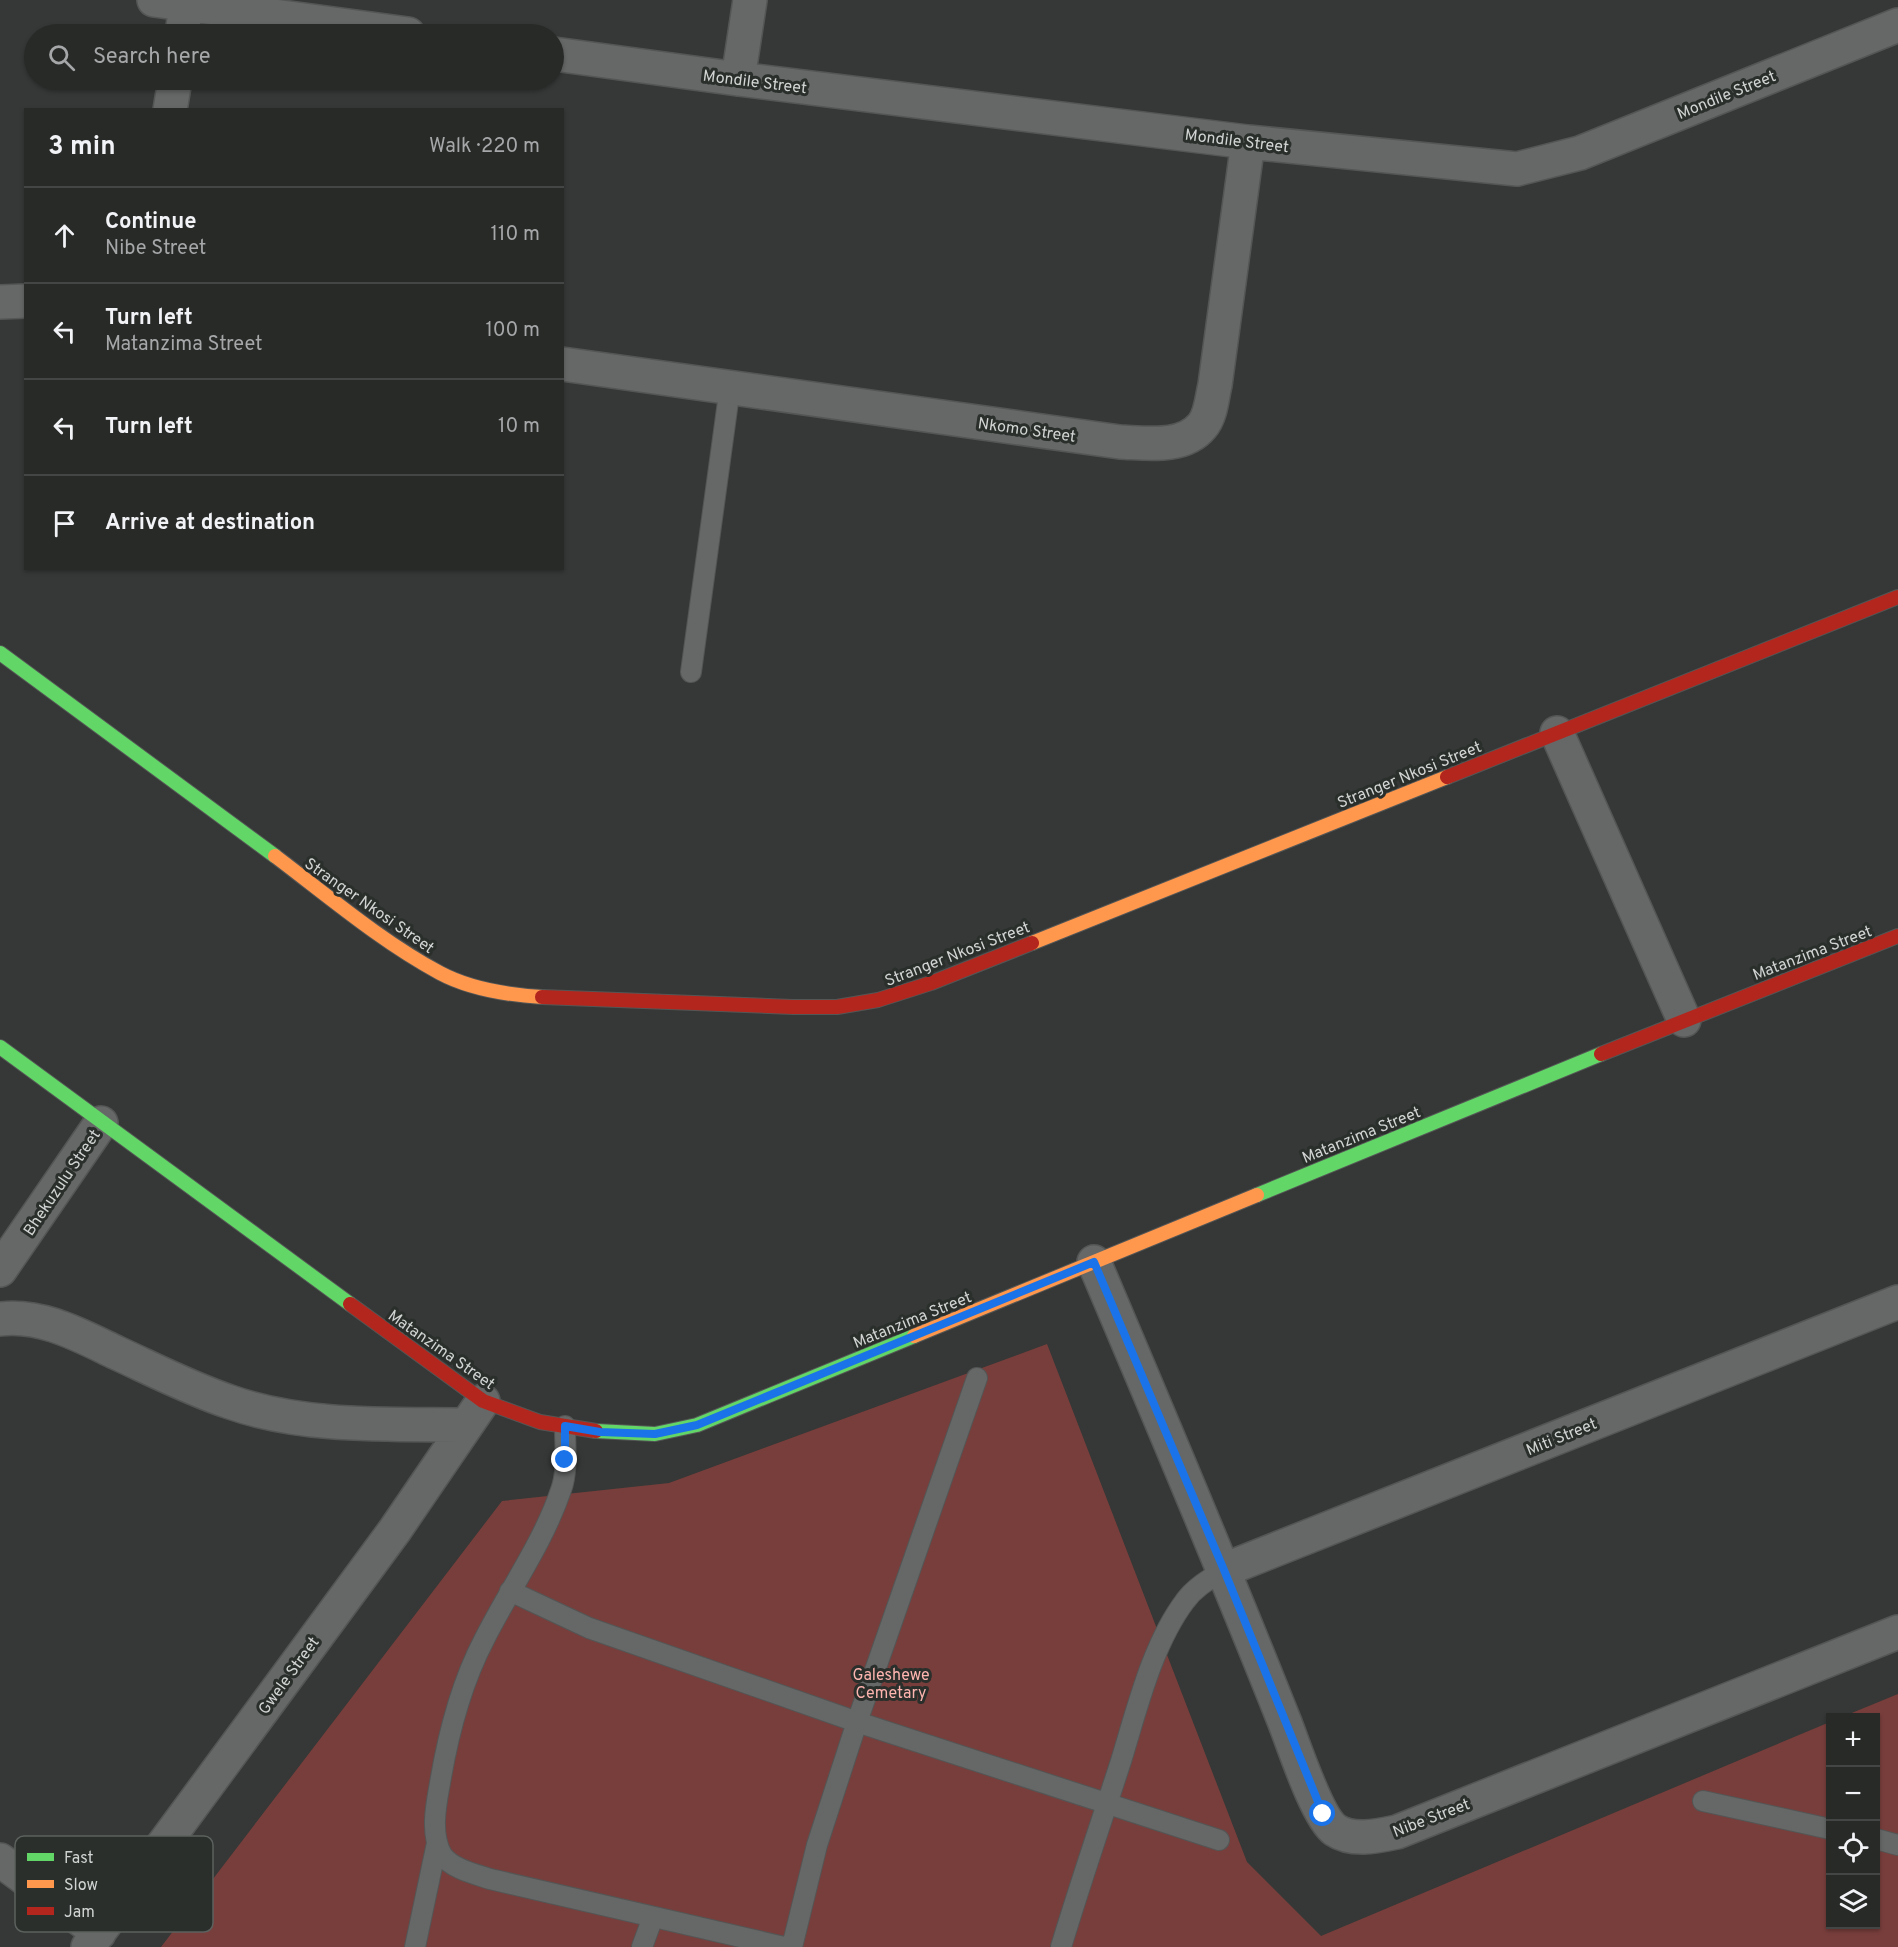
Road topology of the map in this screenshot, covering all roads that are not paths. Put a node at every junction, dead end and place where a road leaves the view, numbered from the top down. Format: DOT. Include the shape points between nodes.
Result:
graph roads {
  1 [pos="154,0"];
  2 [pos="750,0"];
  3 [pos="184,20"];
  4 [pos="248,24"];
  5 [pos="1898,25"];
  6 [pos="564,55"];
  7 [pos="738,79"];
  8 [pos="173,90"];
  9 [pos="170,108"];
  10 [pos="1248,142"];
  11 [pos="24,301"];
  12 [pos="0,302"];
  13 [pos="564,364"];
  14 [pos="730,387"];
  15 [pos="1898,597"];
  16 [pos="0,653"];
  17 [pos="692,672"];
  18 [pos="1557,733"];
  19 [pos="1898,936"];
  20 [pos="1684,1020"];
  21 [pos="0,1047"];
  22 [pos="101,1123"];
  23 [pos="1094,1262"];
  24 [pos="0,1270"];
  25 [pos="1898,1302"];
  26 [pos="0,1318"];
  27 [pos="977,1378"];
  28 [pos="475,1413"];
  29 [pos="565,1426"];
  30 [pos="1224,1570"];
  31 [pos="510,1591"];
  32 [pos="1898,1632"];
  33 [pos="857,1722"];
  34 [pos="1703,1801"];
  35 [pos="1107,1803"];
  36 [pos="1826,1828"];
  37 [pos="170,1836"];
  38 [pos="1219,1840"];
  39 [pos="1880,1840"];
  40 [pos="437,1843"];
  41 [pos="1898,1845"];
  42 [pos="0,1860"];
  43 [pos="15,1873"];
  44 [pos="654,1917"];
  45 [pos="415,1947"];
  46 [pos="642,1947"];
  47 [pos="784,1947"];
  48 [pos="792,1947"];
  49 [pos="1061,1947"];
  1 -- 3 [label="street"];
  2 -- 7 [label="street"];
  3 -- 4 [label="street"];
  5 -- 10 [label="street, Mondile Street" via="1580,153 1517,169"];
  6 -- 7 [label="street, Mondile Street"];
  7 -- 10 [label="street, Mondile Street"];
  8 -- 9 [label="street"];
  10 -- 14 [label="street, Nkomo Street" via="1215,385 1203,426 1185,439 1120,442"];
  11 -- 12 [label="street"];
  13 -- 14 [label="street, Nkomo Street"];
  14 -- 17 [label="lane"];
  15 -- 18 [label="street, Stranger Nkosi Street"];
  16 -- 18 [label="street, Stranger Nkosi Street" via="398,947 441,974 485,989 524,996 793,1007 837,1007 879,1000 931,983"];
  18 -- 20 [label="street"];
  19 -- 20 [label="street, Matanzima Street"];
  20 -- 23 [label="street, Matanzima Street"];
  21 -- 22 [label="street, Matanzima Street"];
  22 -- 24 [label="street, Bhekuzulu Street"];
  22 -- 28 [label="street, Matanzima Street"];
  23 -- 29 [label="street, Matanzima Street" via="697,1425 655,1434"];
  23 -- 30 [label="street, Nibe Street"];
  25 -- 30 [label="street, Miti Street"];
  26 -- 28 [label="street" via="34,1319 65,1329 181,1383 277,1414 330,1422"];
  27 -- 33 [label="lane"];
  28 -- 29 [label="street, Matanzima Street"];
  28 -- 37 [label="street, Gwele Street" via="395,1530"];
  29 -- 31 [label="lane" via="562,1487 549,1522"];
  30 -- 32 [label="street, Nibe Street" via="1323,1814 1334,1829 1351,1836 1376,1837 1397,1832"];
  30 -- 35 [label="lane" via="1185,1600 1169,1627 1151,1669"];
  31 -- 33 [label="lane" via="589,1628"];
  31 -- 40 [label="lane" via="463,1691 436,1804"];
  33 -- 35 [label="lane"];
  33 -- 48 [label="lane" via="817,1845"];
  34 -- 36 [label="lane"];
  35 -- 38 [label="lane"];
  35 -- 49 [label="lane"];
  39 -- 41 [label="lane"];
  40 -- 44 [label="lane" via="444,1857 481,1876"];
  40 -- 45 [label="lane"];
  42 -- 43 [label="street"];
  44 -- 46 [label="lane"];
  44 -- 47 [label="lane"];
}
